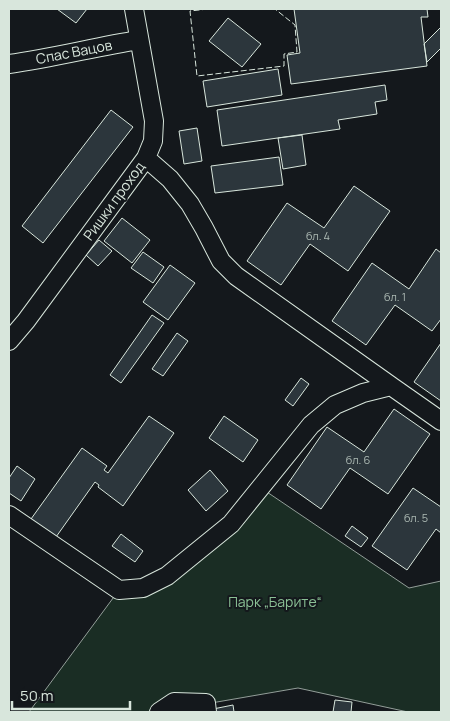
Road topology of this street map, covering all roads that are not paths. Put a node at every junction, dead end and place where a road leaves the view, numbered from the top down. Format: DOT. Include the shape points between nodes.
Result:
graph roads {
  1 [pos="134,9"];
  2 [pos="139,40"];
  3 [pos="9,64"];
  4 [pos="146,158"];
  5 [pos="9,341"];
  6 [pos="392,386"];
  7 [pos="441,421"];
  8 [pos="9,514"];
  9 [pos="206,708"];
  10 [pos="159,712"];
  1 -- 2 [label="street, Ришки проход"];
  2 -- 3 [label="street, Спас Вацов"];
  2 -- 4 [label="street, Ришки проход" via="154,121 153,140"];
  4 -- 5 [label="street, Ришки проход"];
  4 -- 6 [label="street" via="170,179 190,204 221,261 236,276"];
  6 -- 7 [label="street"];
  6 -- 8 [label="street" via="335,404 311,425 231,524 166,576 143,588 119,590"];
  9 -- 10 [label="street" via="174,702"];
}
